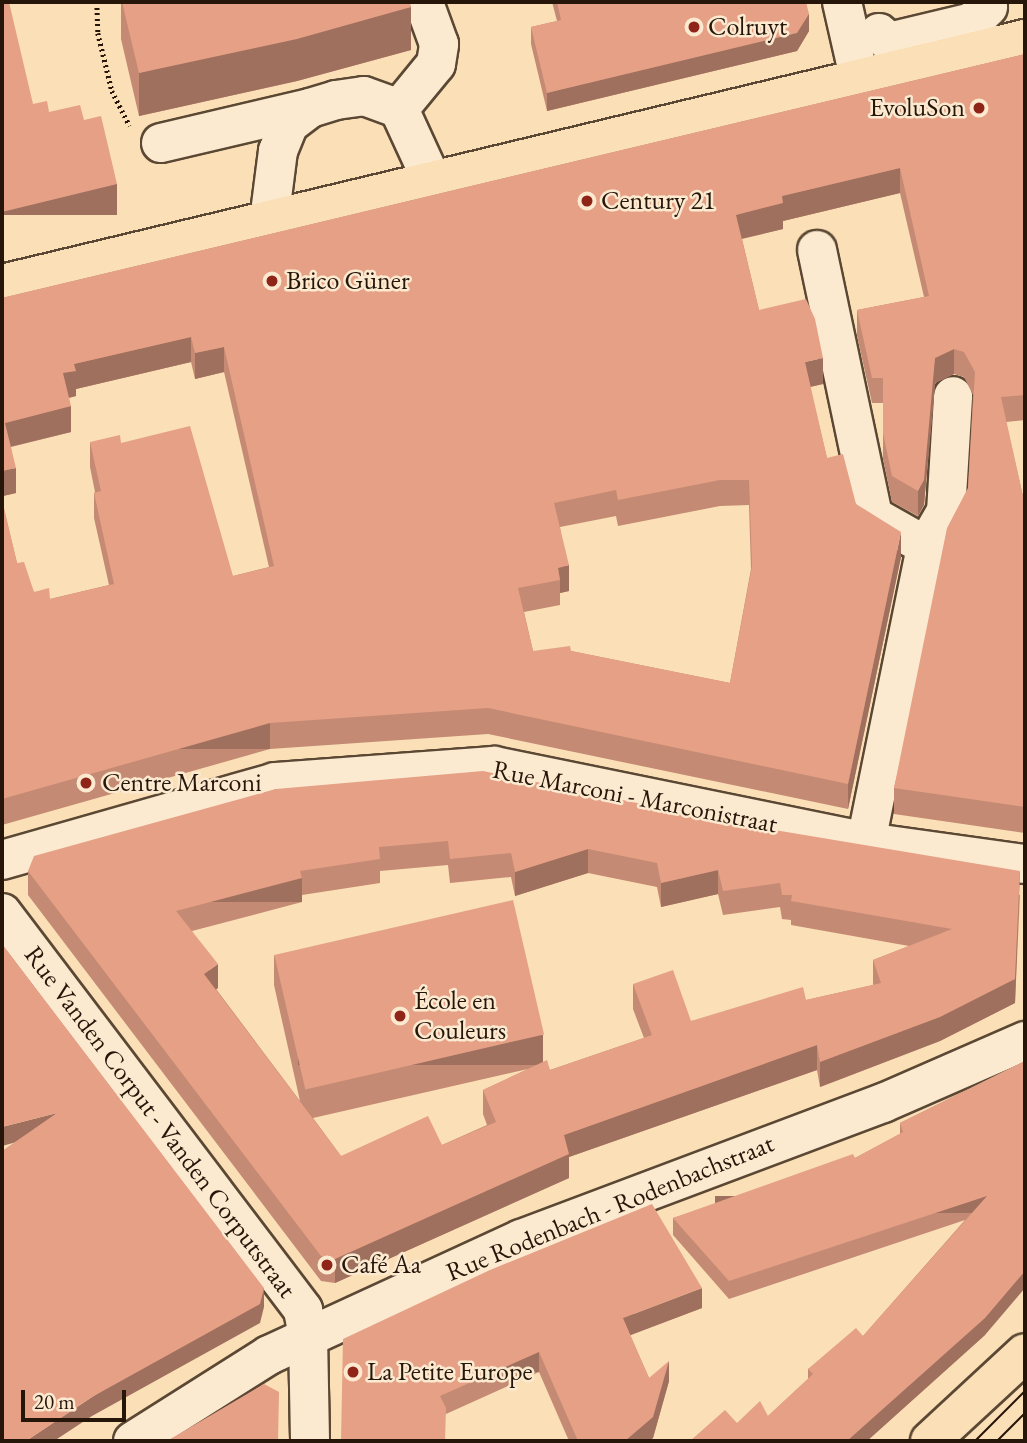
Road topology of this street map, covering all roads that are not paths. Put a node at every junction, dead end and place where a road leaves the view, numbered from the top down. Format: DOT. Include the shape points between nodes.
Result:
graph roads {
  1 [pos="842,2"];
  2 [pos="986,4"];
  3 [pos="426,9"];
  4 [pos="875,23"];
  5 [pos="1025,39"];
  6 [pos="859,77"];
  7 [pos="310,108"];
  8 [pos="399,109"];
  9 [pos="161,143"];
  10 [pos="433,183"];
  11 [pos="269,221"];
  12 [pos="817,250"];
  13 [pos="2,284"];
  14 [pos="953,396"];
  15 [pos="926,546"];
  16 [pos="866,842"];
  17 [pos="2,860"];
  18 [pos="1025,864"];
  19 [pos="2,913"];
  20 [pos="1025,1041"];
  21 [pos="308,1335"];
  22 [pos="1025,1353"];
  23 [pos="133,1441"];
  24 [pos="310,1441"];
  25 [pos="930,1441"];
  1 -- 6 [label="street"];
  2 -- 4 [label="street" via="972,22 890,42"];
  3 -- 8 [label="street" via="439,44 436,64"];
  5 -- 6 [label="main road"];
  6 -- 10 [label="main road"];
  7 -- 8 [label="street" via="364,96"];
  7 -- 9 [label="street"];
  7 -- 11 [label="street" via="289,124 278,152"];
  8 -- 10 [label="street"];
  10 -- 11 [label="main road"];
  11 -- 13 [label="main road"];
  12 -- 15 [label="street" via="873,516"];
  14 -- 15 [label="street" via="946,512"];
  15 -- 16 [label="street"];
  16 -- 17 [label="street, Rue Marconi - Marconistraat" via="494,766 461,766 275,782"];
  16 -- 18 [label="street, Rue Marconi - Marconistraat"];
  19 -- 21 [label="street, Rue Vanden Corput - Vanden Corputstraat" via="303,1310"];
  20 -- 21 [label="street, Rue Rodenbach - Rodenbachstraat" via="883,1103 521,1239"];
  21 -- 23 [label="street, Rue Rodenbach - Rodenbachstraat"];
  21 -- 24 [label="street, Rue Vanden Corput - Vanden Corputstraat"];
  22 -- 25 [label="main road"];
}
